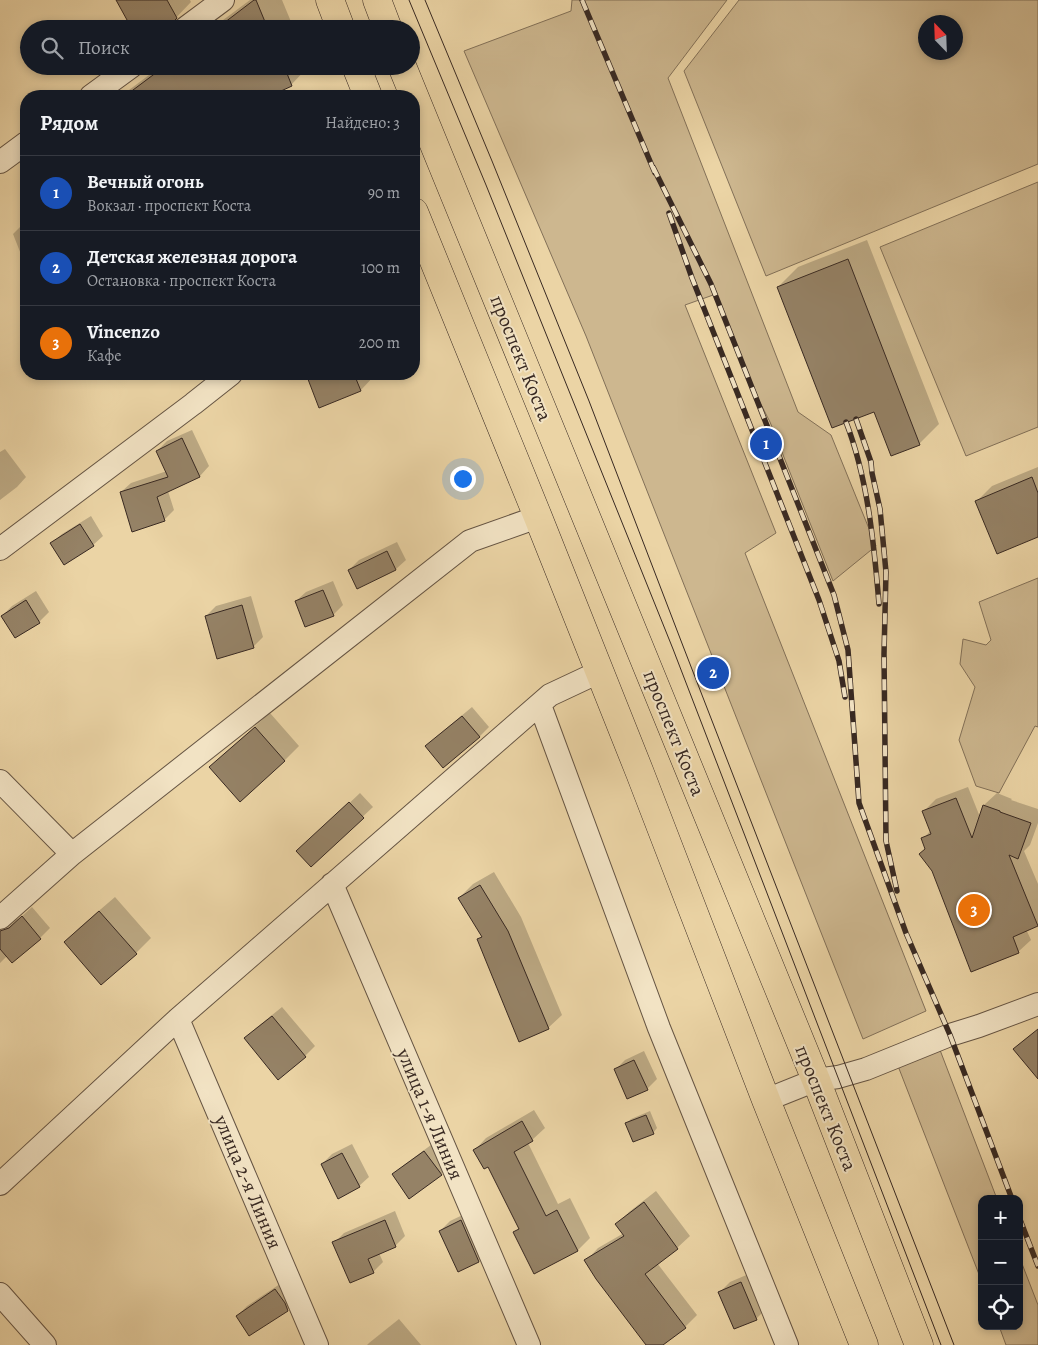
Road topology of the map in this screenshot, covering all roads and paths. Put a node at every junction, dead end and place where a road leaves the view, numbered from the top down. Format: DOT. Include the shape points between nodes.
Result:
graph roads {
  1 [pos="224,0"];
  2 [pos="330,0"];
  3 [pos="377,0"];
  4 [pos="196,20"];
  5 [pos="338,20"];
  6 [pos="385,20"];
  7 [pos="120,75"];
  8 [pos="360,75"];
  9 [pos="406,75"];
  10 [pos="99,90"];
  11 [pos="366,90"];
  12 [pos="412,90"];
  13 [pos="420,110"];
  14 [pos="20,147"];
  15 [pos="0,162"];
  16 [pos="420,233"];
  17 [pos="223,380"];
  18 [pos="538,517"];
  19 [pos="0,549"];
  20 [pos="599,672"];
  21 [pos="540,704"];
  22 [pos="0,781"];
  23 [pos="72,854"];
  24 [pos="332,884"];
  25 [pos="0,918"];
  26 [pos="1038,1004"];
  27 [pos="178,1019"];
  28 [pos="816,1080"];
  29 [pos="766,1100"];
  30 [pos="0,1184"];
  31 [pos="0,1294"];
  32 [pos="45,1345"];
  33 [pos="317,1345"];
  34 [pos="529,1345"];
  35 [pos="787,1345"];
  36 [pos="864,1345"];
  37 [pos="919,1345"];
  1 -- 4 [label="street"];
  2 -- 5 [label="main road"];
  3 -- 6 [label="main road"];
  7 -- 10 [label="street"];
  8 -- 11 [label="main road"];
  9 -- 12 [label="main road, проспект Коста"];
  13 -- 28 [label="main road, проспект Коста"];
  14 -- 15 [label="street"];
  16 -- 18 [label="main road"];
  17 -- 19 [label="street"];
  18 -- 20 [label="main road"];
  18 -- 23 [label="street" via="470,541"];
  20 -- 21 [label="street" via="550,695"];
  20 -- 29 [label="main road"];
  21 -- 24 [label="street"];
  21 -- 35 [label="street" via="659,1028"];
  22 -- 23 [label="street"];
  23 -- 25 [label="street"];
  24 -- 27 [label="street"];
  24 -- 34 [label="street, улица 1-я Линия"];
  26 -- 28 [label="street" via="866,1069"];
  27 -- 30 [label="street"];
  27 -- 33 [label="street, улица 2-я Линия"];
  28 -- 29 [label="street"];
  28 -- 37 [label="main road, проспект Коста"];
  29 -- 36 [label="main road"];
  31 -- 32 [label="street"];
}
